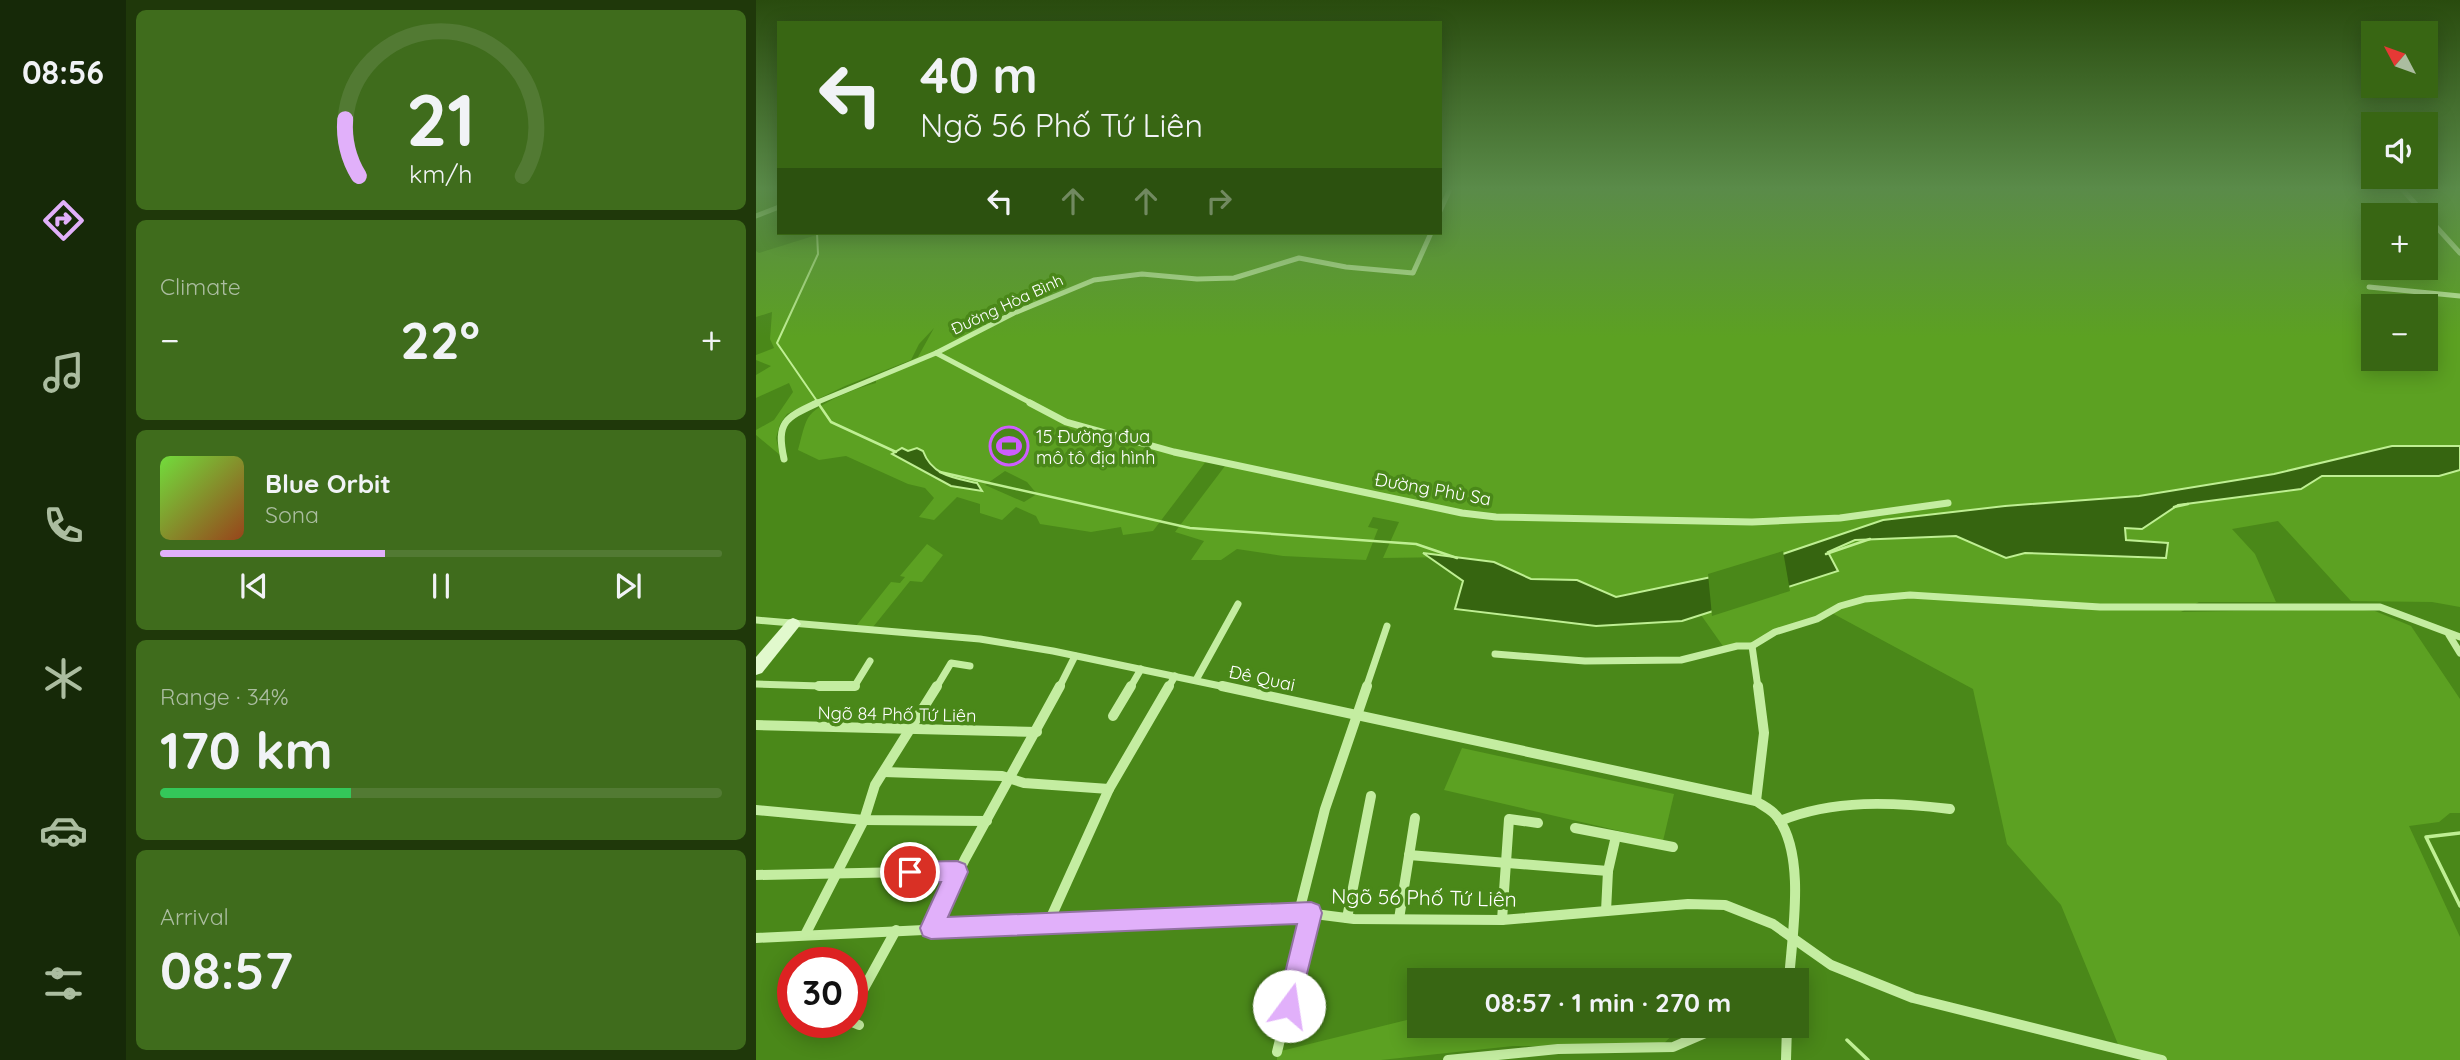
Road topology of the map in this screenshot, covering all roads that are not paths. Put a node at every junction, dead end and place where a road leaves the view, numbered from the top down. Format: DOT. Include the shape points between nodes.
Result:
graph roads {
  1 [pos="1429,238"];
  2 [pos="2447,238"];
  3 [pos="2460,253"];
  4 [pos="2369,287"];
  5 [pos="2460,296"];
  6 [pos="936,353"];
  7 [pos="784,459"];
  8 [pos="1948,503"];
  9 [pos="1238,604"];
  10 [pos="756,620"];
  11 [pos="793,624"];
  12 [pos="1387,626"];
  13 [pos="2449,635"];
  14 [pos="2460,637"];
  15 [pos="1752,646"];
  16 [pos="2460,653"];
  17 [pos="1495,654"];
  18 [pos="1074,656"];
  19 [pos="870,661"];
  20 [pos="971,666"];
  21 [pos="756,668"];
  22 [pos="1141,668"];
  23 [pos="1175,676"];
  24 [pos="1196,680"];
  25 [pos="756,684"];
  26 [pos="1356,713"];
  27 [pos="1112,716"];
  28 [pos="756,726"];
  29 [pos="911,730"];
  30 [pos="1037,732"];
  31 [pos="884,772"];
  32 [pos="1010,780"];
  33 [pos="1109,789"];
  34 [pos="1371,796"];
  35 [pos="1756,801"];
  36 [pos="1950,809"];
  37 [pos="756,810"];
  38 [pos="1415,818"];
  39 [pos="864,820"];
  40 [pos="987,821"];
  41 [pos="1780,821"];
  42 [pos="1538,823"];
  43 [pos="1575,828"];
  44 [pos="1616,836"];
  45 [pos="1673,847"];
  46 [pos="1409,855"];
  47 [pos="1507,863"];
  48 [pos="1608,871"];
  49 [pos="957,872"];
  50 [pos="838,873"];
  51 [pos="756,875"];
  52 [pos="1606,911"];
  53 [pos="1299,912"];
  54 [pos="1311,913"];
  55 [pos="1347,918"];
  56 [pos="1399,919"];
  57 [pos="1502,920"];
  58 [pos="1047,926"];
  59 [pos="931,928"];
  60 [pos="896,930"];
  61 [pos="806,935"];
  62 [pos="1790,936"];
  63 [pos="756,938"];
  64 [pos="1789,968"];
  65 [pos="868,981"];
  66 [pos="1694,1038"];
  67 [pos="1787,1038"];
  68 [pos="1277,1052"];
  69 [pos="1448,1060"];
  70 [pos="1786,1060"];
  71 [pos="2162,1060"];
  1 -- 6 [label="street, Đường Hòa Bình" via="1413,273 1298,258 1234,278 1106,276 1013,313"];
  2 -- 3 [label="street"];
  4 -- 5 [label="street"];
  6 -- 7 [label="street, Đường Hòa Bình" via="838,391 788,417 780,440"];
  6 -- 8 [label="street, Đường Phù Sa" via="1066,422 1174,452 1462,513 1752,522 1840,518"];
  9 -- 24 [label="street"];
  10 -- 11 [label="street, Đê Quai"];
  11 -- 18 [label="street, Đê Quai" via="980,639"];
  11 -- 21 [label="street"];
  12 -- 26 [label="street"];
  13 -- 14 [label="street"];
  13 -- 15 [label="street" via="2380,607 2100,607 1910,595 1840,606"];
  13 -- 16 [label="street"];
  15 -- 17 [label="street" via="1681,660 1585,661"];
  15 -- 35 [label="street" via="1765,733"];
  18 -- 22 [label="street, Đê Quai"];
  18 -- 30 [label="street"];
  19 -- 25 [label="street" via="853,687"];
  20 -- 29 [label="street" via="951,663"];
  22 -- 23 [label="street, Đê Quai"];
  22 -- 27 [label="street"];
  23 -- 24 [label="street, Đê Quai"];
  23 -- 33 [label="street"];
  24 -- 26 [label="street, Đê Quai"];
  26 -- 35 [label="street, Đê Quai"];
  26 -- 53 [label="street"];
  28 -- 29 [label="street, Ngõ 84 Phố Tứ Liên"];
  29 -- 30 [label="street, Ngõ 84 Phố Tứ Liên"];
  29 -- 31 [label="street"];
  30 -- 32 [label="street"];
  31 -- 32 [label="street"];
  31 -- 39 [label="street"];
  32 -- 33 [label="street"];
  32 -- 40 [label="street"];
  33 -- 58 [label="street"];
  34 -- 55 [label="street"];
  35 -- 41 [label="street"];
  36 -- 41 [label="street" via="1820,806"];
  37 -- 39 [label="street"];
  38 -- 46 [label="street"];
  39 -- 40 [label="street"];
  39 -- 50 [label="street"];
  40 -- 49 [label="street"];
  41 -- 62 [label="street" via="1792,857"];
  42 -- 47 [label="street" via="1509,819"];
  43 -- 44 [label="street"];
  44 -- 45 [label="street"];
  44 -- 48 [label="street"];
  46 -- 47 [label="street"];
  46 -- 56 [label="street"];
  47 -- 48 [label="street"];
  47 -- 57 [label="street"];
  48 -- 52 [label="street"];
  49 -- 50 [label="street"];
  49 -- 59 [label="street"];
  50 -- 51 [label="street"];
  50 -- 61 [label="street"];
  52 -- 57 [label="street, Ngõ 56 Phố Tứ Liên"];
  52 -- 62 [label="street, Ngõ 56 Phố Tứ Liên" via="1725,905 1773,924"];
  53 -- 54 [label="street, Ngõ 56 Phố Tứ Liên"];
  53 -- 58 [label="street, Ngõ 56 Phố Tứ Liên"];
  54 -- 55 [label="street, Ngõ 56 Phố Tứ Liên"];
  54 -- 68 [label="street"];
  55 -- 56 [label="street, Ngõ 56 Phố Tứ Liên"];
  56 -- 57 [label="street, Ngõ 56 Phố Tứ Liên"];
  58 -- 59 [label="street, Ngõ 56 Phố Tứ Liên"];
  59 -- 60 [label="street, Ngõ 56 Phố Tứ Liên"];
  60 -- 61 [label="street, Ngõ 56 Phố Tứ Liên"];
  60 -- 65 [label="street"];
  61 -- 63 [label="street, Ngõ 56 Phố Tứ Liên"];
  62 -- 64 [label="street"];
  62 -- 71 [label="street, Ngõ 56 Phố Tứ Liên" via="1831,965 1913,998"];
  66 -- 69 [label="street" via="1673,1047 1535,1051"];
  67 -- 70 [label="street"];
}
